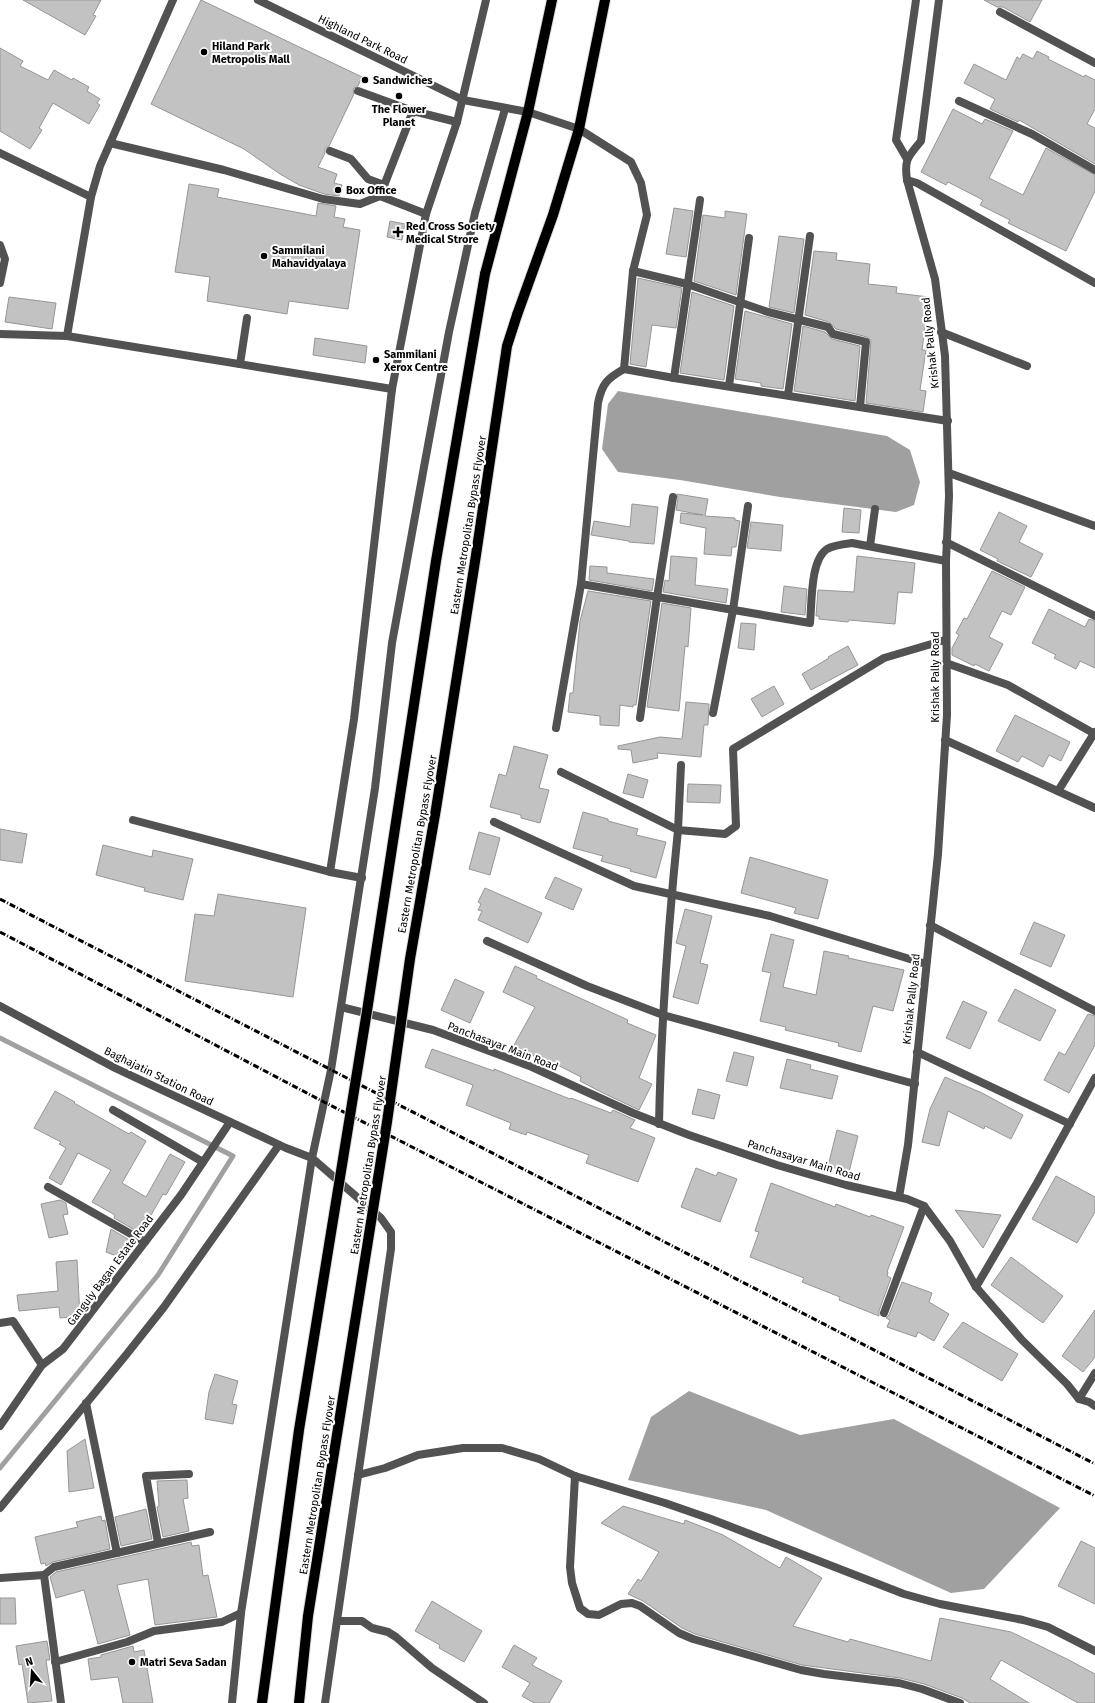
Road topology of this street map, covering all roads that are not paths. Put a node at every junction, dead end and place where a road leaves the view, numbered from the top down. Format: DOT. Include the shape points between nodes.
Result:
graph roads {
  1 [pos="173,0"];
  2 [pos="258,0"];
  3 [pos="486,0"];
  4 [pos="552,0"];
  5 [pos="605,0"];
  6 [pos="916,0"];
  7 [pos="939,0"];
  8 [pos="1000,12"];
  9 [pos="1095,62"];
  10 [pos="358,91"];
  11 [pos="463,100"];
  12 [pos="959,101"];
  13 [pos="504,109"];
  14 [pos="413,111"];
  15 [pos="528,112"];
  16 [pos="457,122"];
  17 [pos="579,129"];
  18 [pos="110,143"];
  19 [pos="330,151"];
  20 [pos="0,153"];
  21 [pos="907,159"];
  22 [pos="1095,170"];
  23 [pos="907,180"];
  24 [pos="384,185"];
  25 [pos="380,196"];
  26 [pos="91,197"];
  27 [pos="700,200"];
  28 [pos="426,214"];
  29 [pos="810,236"];
  30 [pos="749,238"];
  31 [pos="0,245"];
  32 [pos="633,271"];
  33 [pos="0,283"];
  34 [pos="1095,283"];
  35 [pos="687,284"];
  36 [pos="740,304"];
  37 [pos="247,318"];
  38 [pos="798,320"];
  39 [pos="941,332"];
  40 [pos="0,334"];
  41 [pos="67,336"];
  42 [pos="240,364"];
  43 [pos="1027,366"];
  44 [pos="624,369"];
  45 [pos="674,378"];
  46 [pos="729,386"];
  47 [pos="392,389"];
  48 [pos="788,396"];
  49 [pos="860,407"];
  50 [pos="948,421"];
  51 [pos="949,473"];
  52 [pos="673,497"];
  53 [pos="748,506"];
  54 [pos="875,509"];
  55 [pos="1094,524"];
  56 [pos="946,542"];
  57 [pos="870,546"];
  58 [pos="946,561"];
  59 [pos="581,584"];
  60 [pos="657,597"];
  61 [pos="732,610"];
  62 [pos="1095,616"];
  63 [pos="945,640"];
  64 [pos="946,663"];
  65 [pos="713,713"];
  66 [pos="640,718"];
  67 [pos="556,728"];
  68 [pos="1095,733"];
  69 [pos="945,740"];
  70 [pos="681,765"];
  71 [pos="561,772"];
  72 [pos="1058,792"];
  73 [pos="1095,808"];
  74 [pos="133,820"];
  75 [pos="494,822"];
  76 [pos="678,830"];
  77 [pos="330,872"];
  78 [pos="362,878"];
  79 [pos="672,894"];
  80 [pos="930,926"];
  81 [pos="487,941"];
  82 [pos="926,964"];
  83 [pos="0,1006"];
  84 [pos="341,1007"];
  85 [pos="1095,1011"];
  86 [pos="663,1014"];
  87 [pos="917,1052"];
  88 [pos="1094,1082"];
  89 [pos="914,1084"];
  90 [pos="113,1110"];
  91 [pos="230,1122"];
  92 [pos="660,1124"];
  93 [pos="1070,1124"];
  94 [pos="279,1144"];
  95 [pos="312,1158"];
  96 [pos="203,1162"];
  97 [pos="48,1188"];
  98 [pos="899,1197"];
  99 [pos="924,1206"];
  100 [pos="145,1242"];
  101 [pos="976,1287"];
  102 [pos="884,1314"];
  103 [pos="0,1323"];
  104 [pos="42,1365"];
  105 [pos="1095,1373"];
  106 [pos="1079,1399"];
  107 [pos="86,1403"];
  108 [pos="1095,1406"];
  109 [pos="0,1426"];
  110 [pos="190,1474"];
  111 [pos="358,1475"];
  112 [pos="574,1476"];
  113 [pos="0,1508"];
  114 [pos="210,1532"];
  115 [pos="158,1543"];
  116 [pos="117,1553"];
  117 [pos="44,1575"];
  118 [pos="0,1578"];
  119 [pos="241,1613"];
  120 [pos="337,1621"];
  121 [pos="1095,1651"];
  122 [pos="55,1662"];
  123 [pos="61,1703"];
  124 [pos="232,1703"];
  125 [pos="262,1703"];
  126 [pos="299,1703"];
  127 [pos="325,1703"];
  128 [pos="484,1703"];
  129 [pos="960,1703"];
  1 -- 18 [label="street"];
  2 -- 11 [label="street, Highland Park Road"];
  3 -- 11 [label="street"];
  4 -- 15 [label="main road, Eastern Metropolitan Bypass Flyover"];
  5 -- 17 [label="main road, Eastern Metropolitan Bypass Flyover"];
  6 -- 21 [label="street" via="896,140"];
  7 -- 21 [label="street" via="921,141"];
  8 -- 9 [label="street"];
  10 -- 14 [label="street"];
  11 -- 13 [label="street, Highland Park Road"];
  11 -- 16 [label="street"];
  12 -- 22 [label="street" via="1032,134"];
  13 -- 15 [label="street, Highland Park Road"];
  13 -- 78 [label="street" via="475,213 449,332 424,467 392,643"];
  14 -- 16 [label="street"];
  14 -- 24 [label="street"];
  15 -- 17 [label="street, Highland Park Road"];
  15 -- 125 [label="main road, Eastern Metropolitan Bypass Flyover, bridge" via="485,274 436,561 366,1019 299,1430"];
  16 -- 28 [label="street"];
  17 -- 32 [label="street, Highland Park Road" via="630,162 641,183 647,215"];
  17 -- 126 [label="main road, Eastern Metropolitan Bypass Flyover, bridge" via="553,215 508,346 308,1616"];
  18 -- 25 [label="street" via="224,170 323,199 360,204"];
  18 -- 26 [label="street"];
  19 -- 24 [label="street" via="351,159 368,179"];
  20 -- 26 [label="street"];
  21 -- 23 [label="street, Krishak Pally Road"];
  23 -- 34 [label="street" via="917,183"];
  23 -- 39 [label="street, Krishak Pally Road" via="935,279"];
  24 -- 25 [label="street"];
  25 -- 28 [label="street"];
  26 -- 41 [label="street"];
  27 -- 35 [label="street"];
  28 -- 47 [label="street"];
  29 -- 38 [label="street"];
  30 -- 36 [label="street"];
  31 -- 33 [label="street" via="5,259"];
  32 -- 35 [label="street"];
  32 -- 44 [label="street, Highland Park Road"];
  35 -- 36 [label="street"];
  35 -- 45 [label="street"];
  36 -- 38 [label="street"];
  36 -- 46 [label="street"];
  37 -- 42 [label="street"];
  38 -- 48 [label="street"];
  38 -- 49 [label="street" via="828,327 833,334 866,342"];
  39 -- 43 [label="street"];
  39 -- 50 [label="street, Krishak Pally Road" via="945,356"];
  40 -- 41 [label="street"];
  41 -- 42 [label="street"];
  42 -- 47 [label="street"];
  44 -- 45 [label="street"];
  44 -- 59 [label="street" via="611,376 601,389 598,403"];
  45 -- 46 [label="street"];
  46 -- 48 [label="street"];
  47 -- 77 [label="street" via="354,719"];
  48 -- 49 [label="street"];
  49 -- 50 [label="street"];
  50 -- 51 [label="street, Krishak Pally Road"];
  51 -- 55 [label="street"];
  51 -- 56 [label="street, Krishak Pally Road"];
  52 -- 60 [label="street"];
  53 -- 61 [label="street"];
  54 -- 57 [label="street"];
  56 -- 58 [label="street, Krishak Pally Road"];
  56 -- 62 [label="street"];
  57 -- 58 [label="street"];
  57 -- 61 [label="street" via="852,543 837,545 821,555 815,569 810,623"];
  58 -- 63 [label="street, Krishak Pally Road"];
  59 -- 60 [label="street"];
  59 -- 67 [label="street"];
  60 -- 61 [label="street"];
  60 -- 66 [label="street"];
  61 -- 65 [label="street"];
  63 -- 64 [label="street, Krishak Pally Road"];
  63 -- 76 [label="street" via="884,658 733,749 736,826 725,834"];
  64 -- 68 [label="street" via="1008,685"];
  64 -- 69 [label="street, Krishak Pally Road"];
  68 -- 72 [label="street"];
  69 -- 72 [label="street"];
  69 -- 80 [label="street, Krishak Pally Road" via="938,854"];
  70 -- 76 [label="street"];
  71 -- 76 [label="street"];
  72 -- 73 [label="street"];
  74 -- 77 [label="street"];
  75 -- 79 [label="street" via="634,886"];
  76 -- 79 [label="street"];
  77 -- 78 [label="street"];
  78 -- 84 [label="street"];
  79 -- 82 [label="street" via="770,916"];
  79 -- 86 [label="street"];
  80 -- 82 [label="street, Krishak Pally Road"];
  80 -- 85 [label="street"];
  81 -- 86 [label="street" via="587,986"];
  82 -- 87 [label="street, Krishak Pally Road"];
  83 -- 91 [label="street, Baghajatin Station Road" via="115,1068"];
  84 -- 92 [label="street, Panchasayar Main Road" via="433,1030 532,1067"];
  84 -- 95 [label="street" via="331,1070"];
  86 -- 89 [label="street"];
  86 -- 92 [label="street"];
  87 -- 89 [label="street, Krishak Pally Road"];
  87 -- 93 [label="street"];
  88 -- 93 [label="street"];
  89 -- 98 [label="street, Krishak Pally Road" via="908,1145"];
  90 -- 96 [label="street"];
  91 -- 94 [label="street, Baghajatin Station Road"];
  91 -- 96 [label="street, Ganguly Bagan Estate Road"];
  92 -- 98 [label="street, Panchasayar Main Road" via="777,1165"];
  93 -- 101 [label="street"];
  94 -- 95 [label="street, Baghajatin Station Road"];
  94 -- 107 [label="street" via="164,1307"];
  95 -- 111 [label="street, Baghajatin Station Road" via="381,1218 391,1232 391,1249"];
  95 -- 119 [label="street"];
  96 -- 100 [label="street, Ganguly Bagan Estate Road" via="182,1195"];
  97 -- 100 [label="street"];
  98 -- 99 [label="street, Panchasayar Main Road"];
  99 -- 101 [label="street" via="950,1241"];
  99 -- 102 [label="street"];
  100 -- 104 [label="street, Ganguly Bagan Estate Road" via="63,1350"];
  101 -- 106 [label="street" via="1022,1340"];
  103 -- 104 [label="street" via="13,1321"];
  104 -- 109 [label="street, Ganguly Bagan Estate Road"];
  105 -- 106 [label="street"];
  106 -- 108 [label="street"];
  107 -- 113 [label="street"];
  107 -- 116 [label="street"];
  110 -- 115 [label="street" via="146,1476"];
  111 -- 112 [label="street" via="418,1455 463,1448 502,1448 539,1459"];
  111 -- 120 [label="street, Baghajatin Station Road"];
  112 -- 121 [label="street" via="711,1519 904,1594 1048,1627"];
  112 -- 129 [label="street" via="570,1567 580,1608 588,1614 599,1615 621,1604 632,1603 693,1639 801,1670 899,1683"];
  114 -- 115 [label="street"];
  115 -- 116 [label="street"];
  116 -- 117 [label="street" via="54,1567"];
  117 -- 118 [label="street"];
  117 -- 122 [label="street"];
  119 -- 122 [label="street" via="222,1622 154,1631 127,1642"];
  119 -- 124 [label="street"];
  120 -- 127 [label="street, Baghajatin Station Road"];
  120 -- 128 [label="street" via="362,1620 372,1628 388,1632 432,1668"];
  122 -- 123 [label="street"];
}
